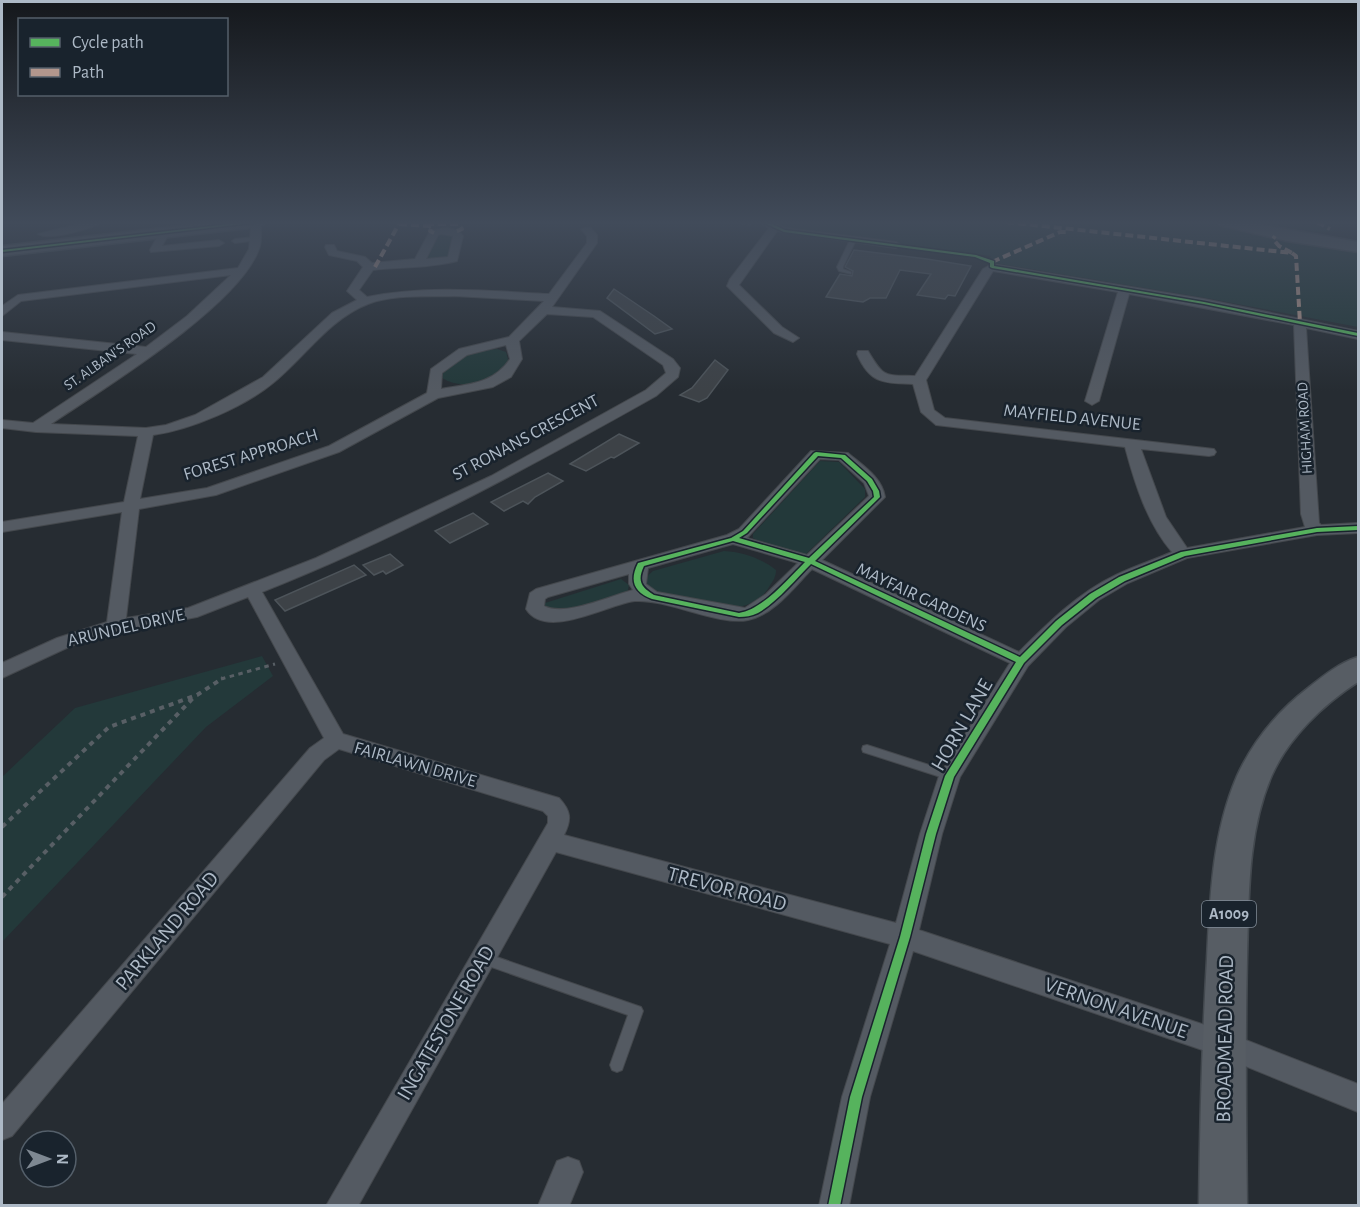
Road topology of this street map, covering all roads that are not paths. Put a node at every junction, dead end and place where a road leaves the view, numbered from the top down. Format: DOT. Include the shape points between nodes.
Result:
graph roads {
  1 [pos="180,278"];
  2 [pos="233,278"];
  3 [pos="361,278"];
  4 [pos="567,278"];
  5 [pos="736,278"];
  6 [pos="982,278"];
  7 [pos="1060,278"];
  8 [pos="1125,289"];
  9 [pos="365,301"];
  10 [pos="548,304"];
  11 [pos="2,312"];
  12 [pos="1300,323"];
  13 [pos="1358,335"];
  14 [pos="2,336"];
  15 [pos="793,338"];
  16 [pos="513,340"];
  17 [pos="146,351"];
  18 [pos="863,354"];
  19 [pos="919,380"];
  20 [pos="434,395"];
  21 [pos="1092,401"];
  22 [pos="2,424"];
  23 [pos="36,428"];
  24 [pos="146,432"];
  25 [pos="1132,444"];
  26 [pos="1209,452"];
  27 [pos="131,506"];
  28 [pos="32,523"];
  29 [pos="2,527"];
  30 [pos="1359,528"];
  31 [pos="1317,530"];
  32 [pos="733,539"];
  33 [pos="2,541"];
  34 [pos="1183,554"];
  35 [pos="810,561"];
  36 [pos="641,565"];
  37 [pos="252,589"];
  38 [pos="652,597"];
  39 [pos="116,626"];
  40 [pos="1021,661"];
  41 [pos="1359,669"];
  42 [pos="2,671"];
  43 [pos="336,740"];
  44 [pos="867,749"];
  45 [pos="951,776"];
  46 [pos="550,841"];
  47 [pos="905,937"];
  48 [pos="483,958"];
  49 [pos="1223,1044"];
  50 [pos="617,1065"];
  51 [pos="1359,1098"];
  52 [pos="2,1126"];
  53 [pos="568,1172"];
  54 [pos="341,1206"];
  55 [pos="553,1206"];
  56 [pos="834,1206"];
  57 [pos="1223,1206"];
  1 -- 11 [label="street" via="18,298"];
  2 -- 17 [label="street, ST. ALBAN'S ROAD" via="211,303"];
  3 -- 9 [label="street" via="353,291"];
  4 -- 10 [label="street"];
  5 -- 15 [label="street" via="733,286 778,330"];
  6 -- 19 [label="street"];
  7 -- 8 [label="street"];
  8 -- 12 [label="street"];
  8 -- 21 [label="street"];
  9 -- 10 [label="street" via="395,295 454,293"];
  9 -- 24 [label="street" via="336,316 253,390 200,418"];
  10 -- 16 [label="street"];
  10 -- 37 [label="street, ST RONANS CRESCENT" via="596,314 668,362 673,374 651,393 496,479 322,562"];
  12 -- 13 [label="street"];
  12 -- 31 [label="street, HIGHAM ROAD" via="1309,514"];
  14 -- 17 [label="street"];
  16 -- 20 [label="street" via="463,352 447,362 436,372"];
  16 -- 20 [label="street, FOREST APPROACH" via="516,363 506,374 480,387"];
  17 -- 23 [label="street, ST. ALBAN'S ROAD"];
  18 -- 19 [label="street" via="869,371 875,375"];
  19 -- 25 [label="street, MAYFIELD AVENUE" via="928,412 940,422"];
  20 -- 27 [label="street, FOREST APPROACH" via="334,449 210,492"];
  22 -- 23 [label="street"];
  23 -- 24 [label="street"];
  24 -- 27 [label="street"];
  25 -- 26 [label="street, MAYFIELD AVENUE"];
  25 -- 34 [label="street" via="1142,484"];
  27 -- 28 [label="street, FOREST APPROACH"];
  27 -- 39 [label="street"];
  28 -- 29 [label="street, FOREST APPROACH"];
  28 -- 33 [label="street, FOREST APPROACH"];
  30 -- 31 [label="street, HORN LANE"];
  31 -- 34 [label="street, HORN LANE"];
  32 -- 35 [label="street, MAYFAIR GARDENS"];
  32 -- 35 [label="street" via="745,532 816,454 843,456 873,485 877,497"];
  32 -- 36 [label="street"];
  34 -- 40 [label="street, HORN LANE" via="1122,579 1093,596"];
  35 -- 38 [label="street" via="748,614"];
  35 -- 40 [label="street, MAYFAIR GARDENS"];
  36 -- 38 [label="street" via="636,582 641,591"];
  36 -- 38 [label="street" via="542,592 536,597 535,609 548,616 560,616 627,597"];
  37 -- 39 [label="street, ARUNDEL DRIVE" via="190,613"];
  37 -- 43 [label="street, FAIRLAWN DRIVE"];
  39 -- 42 [label="street, ARUNDEL DRIVE" via="64,642"];
  40 -- 45 [label="street, HORN LANE"];
  41 -- 49 [label="main road, BROADMEAD ROAD / A1009" via="1311,702 1278,738 1256,774 1241,815 1228,919"];
  43 -- 46 [label="street, FAIRLAWN DRIVE" via="551,804 559,813 559,823"];
  43 -- 52 [label="street, PARKLAND ROAD" via="317,754"];
  44 -- 45 [label="lane"];
  45 -- 47 [label="street, HORN LANE" via="931,834"];
  46 -- 47 [label="street, TREVOR ROAD"];
  46 -- 48 [label="street, INGATESTONE ROAD"];
  47 -- 49 [label="street, VERNON AVENUE"];
  47 -- 56 [label="street, HORN LANE" via="856,1097"];
  48 -- 50 [label="lane" via="636,1011"];
  48 -- 54 [label="street, INGATESTONE ROAD"];
  49 -- 51 [label="street, VERNON AVENUE"];
  49 -- 57 [label="main road, BROADMEAD ROAD / A1009"];
  53 -- 55 [label="street"];
}
